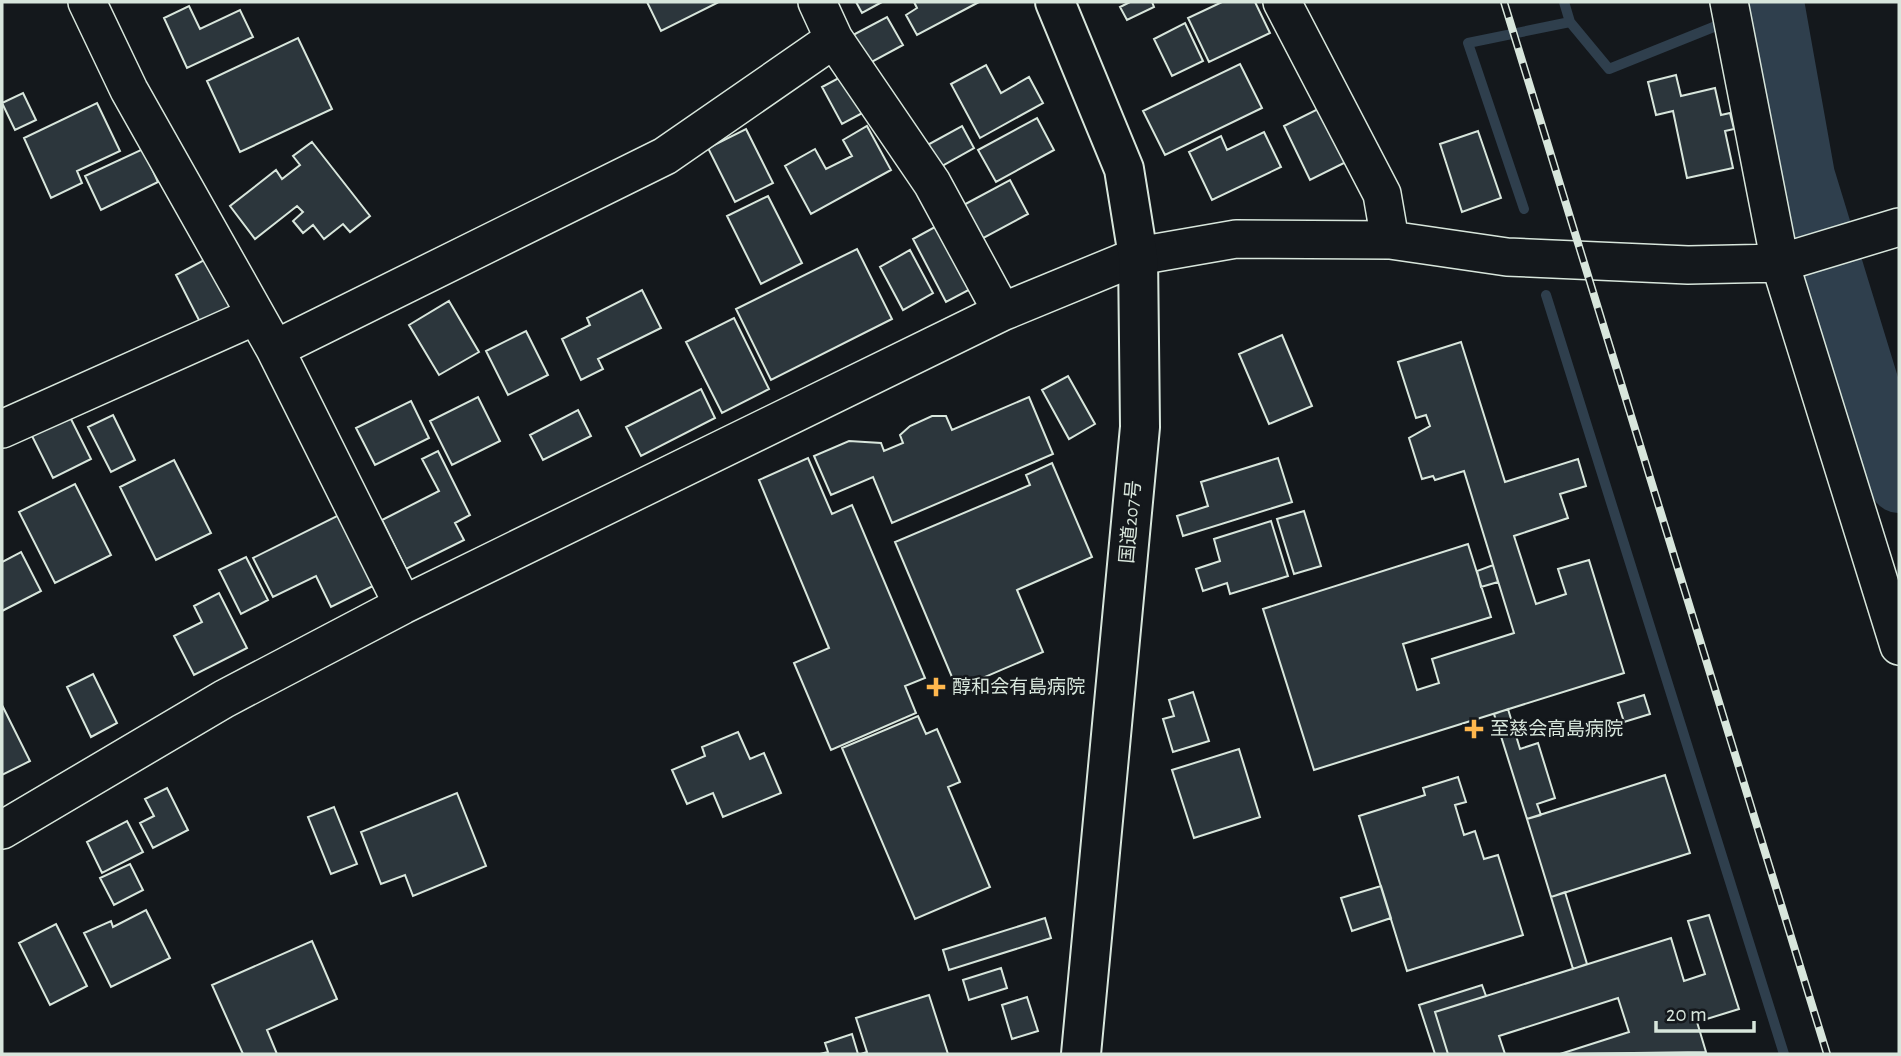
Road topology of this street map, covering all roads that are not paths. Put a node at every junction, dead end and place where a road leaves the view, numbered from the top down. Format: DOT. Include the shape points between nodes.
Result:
graph roads {
  1 [pos="86,2"];
  2 [pos="817,2"];
  3 [pos="1055,2"];
  4 [pos="1282,2"];
  5 [pos="1732,16"];
  6 [pos="834,39"];
  7 [pos="1899,228"];
  8 [pos="1390,240"];
  9 [pos="1138,256"];
  10 [pos="1780,263"];
  11 [pos="1002,312"];
  12 [pos="255,316"];
  13 [pos="275,349"];
  14 [pos="2,429"];
  15 [pos="403,606"];
  16 [pos="1899,646"];
  17 [pos="2,830"];
  18 [pos="1082,1054"];
  1 -- 12 [label="street" via="129,90"];
  2 -- 6 [label="street"];
  3 -- 9 [label="highway, 国道207号" via="1124,169"];
  4 -- 8 [label="street" via="1382,194"];
  5 -- 10 [label="street"];
  6 -- 11 [label="street" via="932,183"];
  6 -- 13 [label="street" via="665,156"];
  7 -- 10 [label="street"];
  8 -- 9 [label="street" via="1237,239"];
  8 -- 10 [label="street" via="1507,257 1688,265"];
  9 -- 11 [label="street"];
  9 -- 18 [label="highway, 国道207号" via="1140,427"];
  10 -- 16 [label="street"];
  11 -- 15 [label="street"];
  12 -- 13 [label="street"];
  12 -- 14 [label="street"];
  13 -- 15 [label="street"];
  15 -- 17 [label="street" via="224,699"];
}
